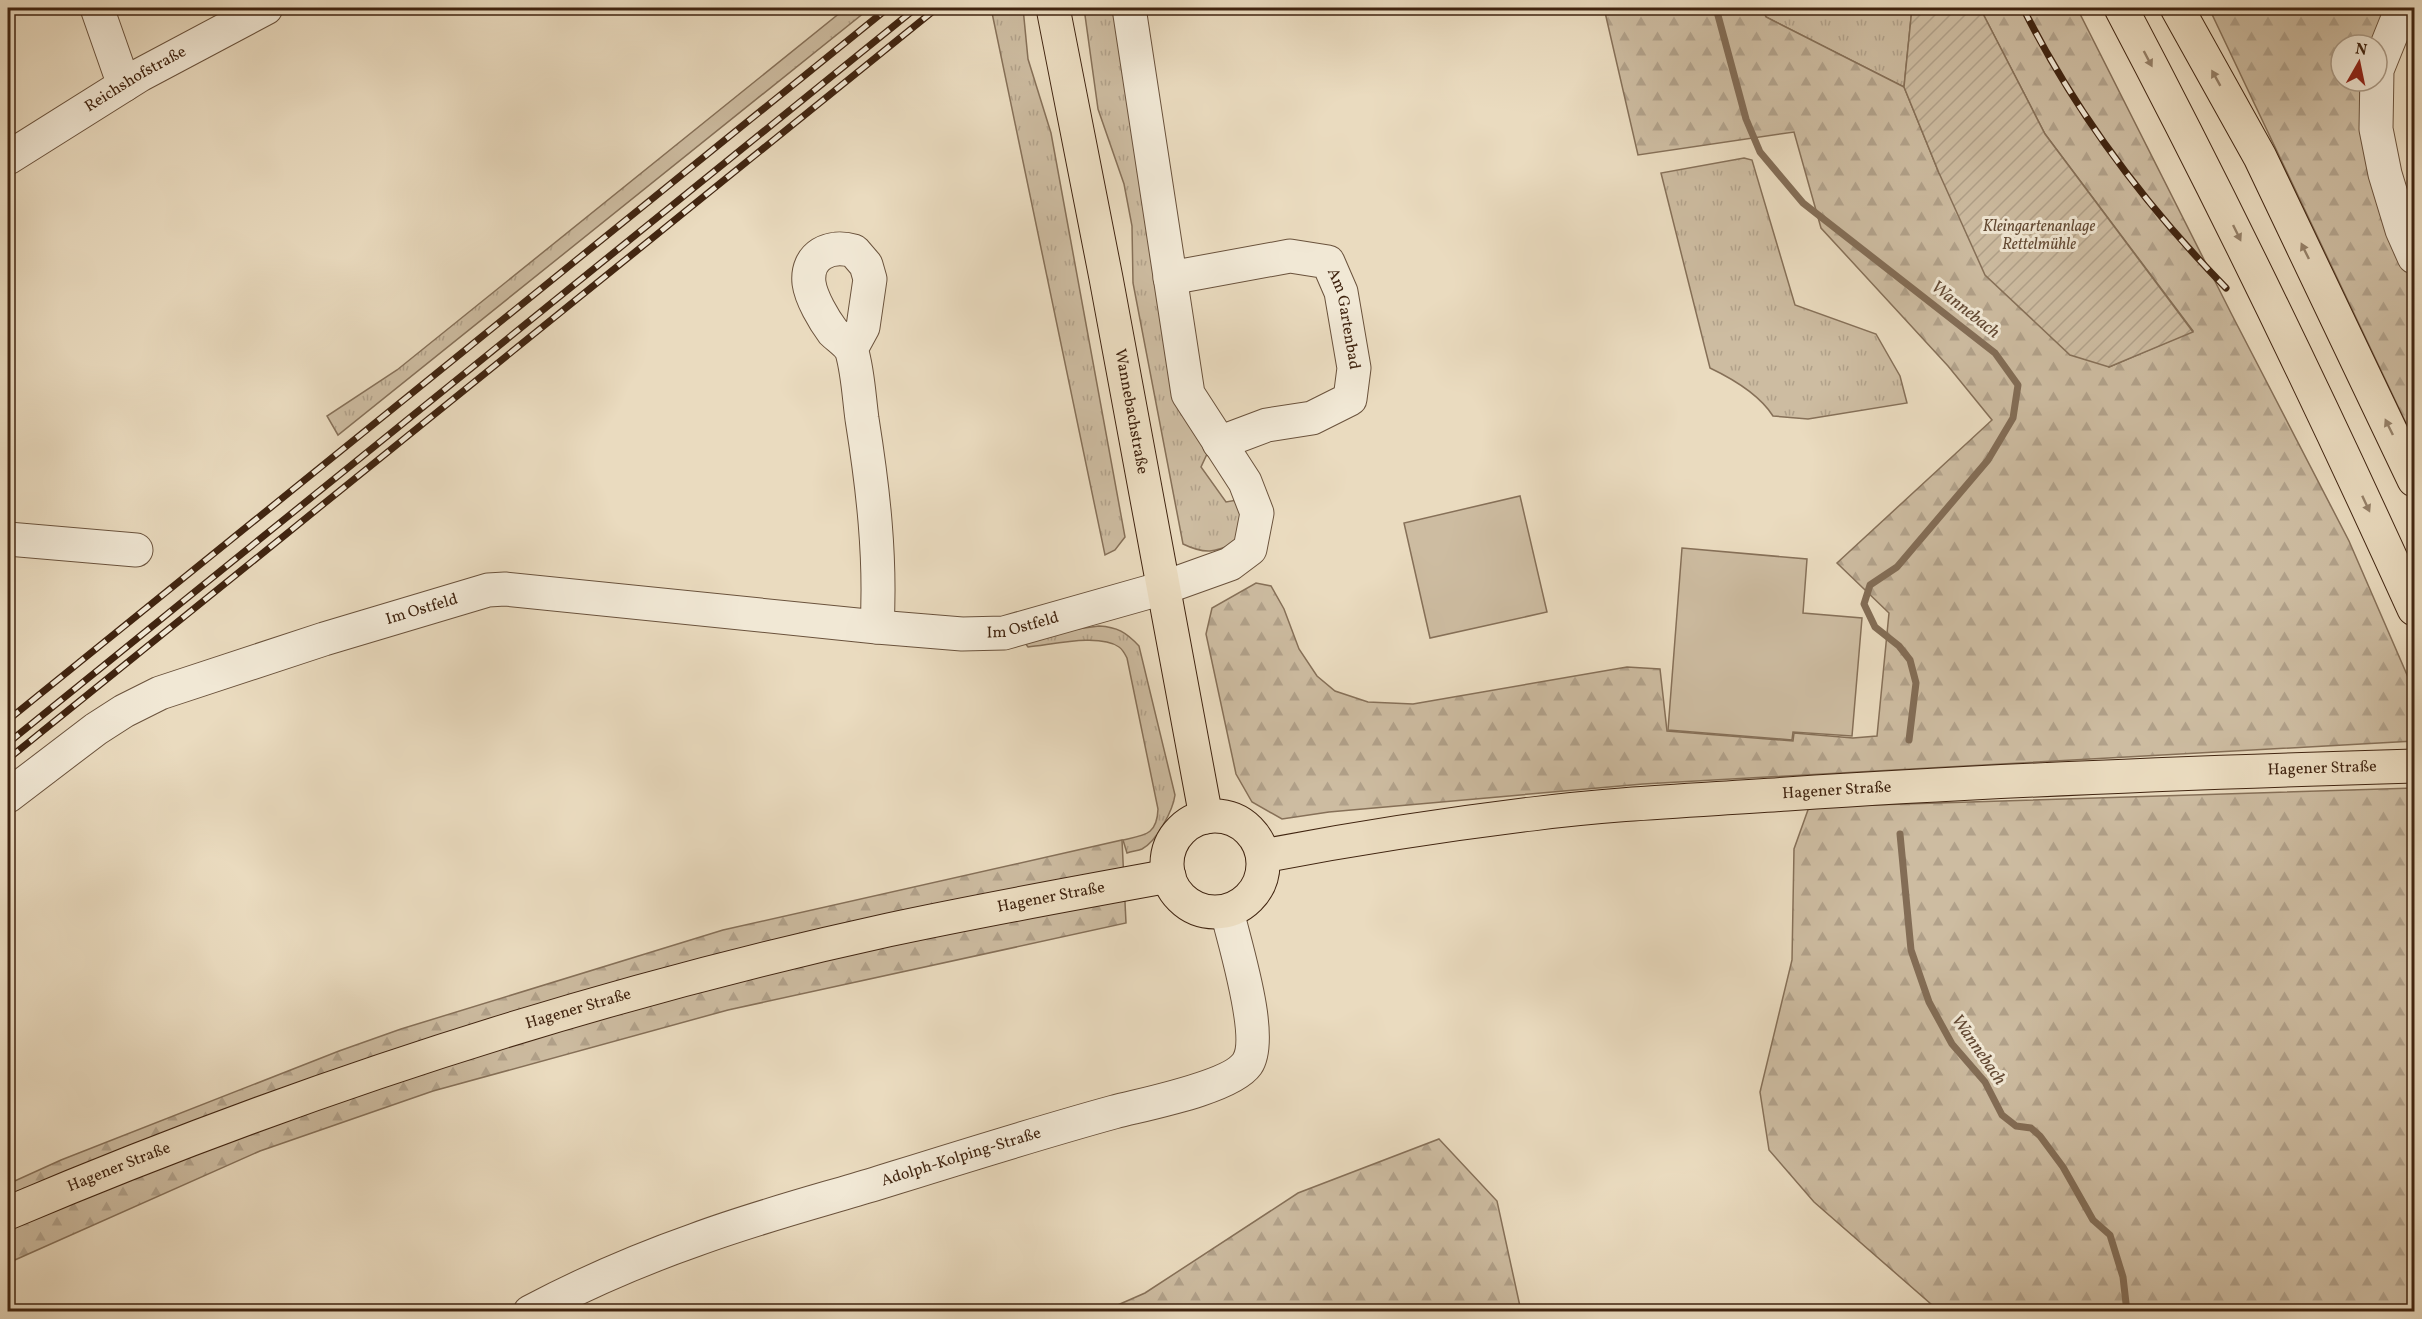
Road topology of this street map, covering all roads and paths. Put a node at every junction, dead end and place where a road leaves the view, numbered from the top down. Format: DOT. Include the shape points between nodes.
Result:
graph roads {
  1 [pos="97,8"];
  2 [pos="266,8"];
  3 [pos="1053,8"];
  4 [pos="1129,8"];
  5 [pos="2121,8"];
  6 [pos="2177,8"];
  7 [pos="2402,8"];
  8 [pos="124,85"];
  9 [pos="8,158"];
  10 [pos="2415,256"];
  11 [pos="1170,278"];
  12 [pos="851,349"];
  13 [pos="1219,443"];
  14 [pos="2415,480"];
  15 [pos="8,539"];
  16 [pos="136,550"];
  17 [pos="1163,588"];
  18 [pos="2415,609"];
  19 [pos="878,627"];
  20 [pos="2415,766"];
  21 [pos="8,796"];
  22 [pos="1206,817"];
  23 [pos="1263,856"];
  24 [pos="1169,876"];
  25 [pos="1227,911"];
  26 [pos="8,1213"];
  27 [pos="530,1311"];
  1 -- 8 [label="street"];
  2 -- 8 [label="street, Reichshofstraße"];
  3 -- 17 [label="main road, Wannebachstraße"];
  4 -- 11 [label="street"];
  5 -- 18 [label="main road, one-way" via="2217,192"];
  14 -- 6 [label="main road, one-way" via="2260,158"];
  7 -- 10 [label="street" via="2377,70 2376,129 2402,230"];
  8 -- 9 [label="street, Reichshofstraße"];
  11 -- 13 [label="street" via="1188,394"];
  11 -- 13 [label="street, Am Gartenbad" via="1290,256 1328,262 1341,292 1354,368 1350,399 1312,418 1267,425"];
  12 -- 19 [label="street" via="877,531"];
  13 -- 17 [label="street" via="1245,482 1257,513 1250,549 1230,564"];
  15 -- 16 [label="street"];
  17 -- 19 [label="street, Im Ostfeld" via="998,634"];
  17 -- 22 [label="main road, Wannebachstraße"];
  19 -- 21 [label="street, Im Ostfeld" via="488,590 160,693 96,729"];
  20 -- 23 [label="main road, Hagener Straße" via="2095,776 1621,805 1534,814"];
  22 -- 23 [label="main road" via="1227,818 1245,827 1257,840"];
  22 -- 24 [label="main road" via="1179,832 1167,860"];
  23 -- 25 [label="main road" via="1261,877 1251,896"];
  24 -- 25 [label="main road" via="1184,901 1204,910"];
  24 -- 26 [label="main road, Hagener Straße" via="887,930 526,1024 345,1083"];
  25 -- 27 [label="street, Adolph-Kolping-Straße" via="1248,996 1252,1038 1247,1064 1227,1079 698,1238 602,1276"];
}
